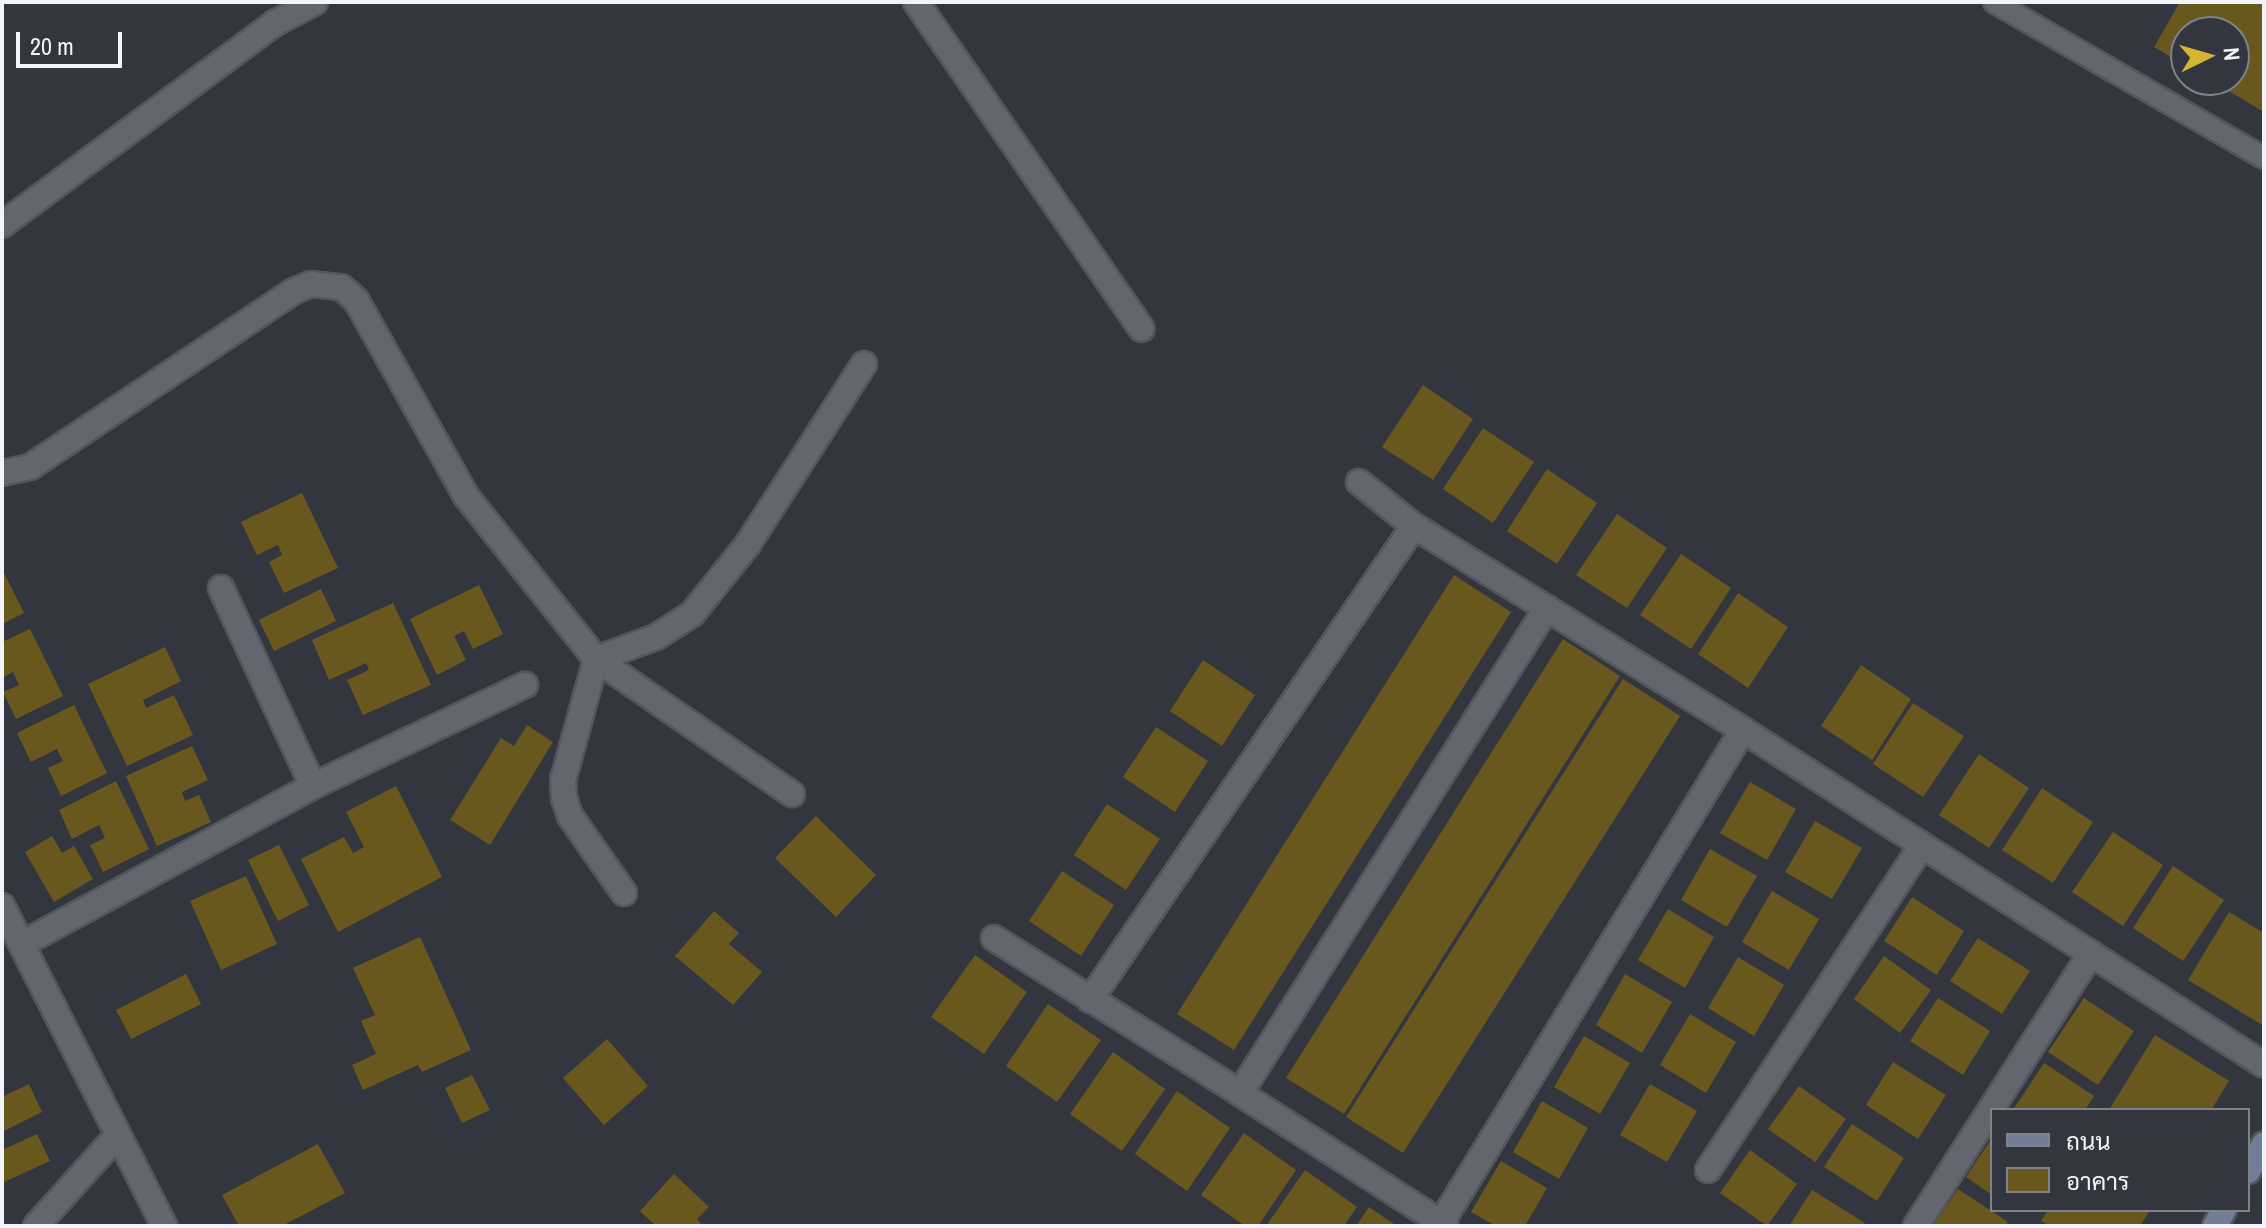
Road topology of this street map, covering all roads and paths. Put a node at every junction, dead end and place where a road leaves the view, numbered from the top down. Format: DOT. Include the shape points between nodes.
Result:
graph roads {
  1 [pos="315,2"];
  2 [pos="916,2"];
  3 [pos="1994,2"];
  4 [pos="269,13"];
  5 [pos="2264,158"];
  6 [pos="2,225"];
  7 [pos="1142,329"];
  8 [pos="864,364"];
  9 [pos="2,473"];
  10 [pos="1359,482"];
  11 [pos="1414,526"];
  12 [pos="221,588"];
  13 [pos="1547,608"];
  14 [pos="596,659"];
  15 [pos="525,685"];
  16 [pos="1743,730"];
  17 [pos="313,786"];
  18 [pos="792,794"];
  19 [pos="1922,846"];
  20 [pos="624,893"];
  21 [pos="2,906"];
  22 [pos="994,938"];
  23 [pos="22,944"];
  24 [pos="2091,953"];
  25 [pos="1090,1000"];
  26 [pos="2264,1065"];
  27 [pos="1240,1093"];
  28 [pos="1992,1108"];
  29 [pos="1990,1111"];
  30 [pos="118,1135"];
  31 [pos="2264,1144"];
  32 [pos="2250,1168"];
  33 [pos="1708,1170"];
  34 [pos="1444,1225"];
  35 [pos="36,1226"];
  36 [pos="164,1226"];
  37 [pos="1916,1226"];
  1 -- 4 [label="street"];
  2 -- 7 [label="street"];
  3 -- 5 [label="lane"];
  4 -- 6 [label="street"];
  8 -- 14 [label="street" via="748,544 692,614 656,637"];
  9 -- 14 [label="street" via="30,467 292,292 311,284 341,287 356,300 466,496"];
  10 -- 11 [label="street"];
  11 -- 13 [label="street"];
  11 -- 25 [label="street"];
  12 -- 17 [label="street"];
  13 -- 16 [label="street"];
  13 -- 27 [label="street"];
  14 -- 18 [label="street"];
  14 -- 20 [label="street" via="563,780 564,798 570,816"];
  15 -- 17 [label="street"];
  16 -- 19 [label="street"];
  16 -- 34 [label="street"];
  17 -- 23 [label="street"];
  19 -- 24 [label="street"];
  19 -- 33 [label="street"];
  21 -- 23 [label="street"];
  22 -- 25 [label="street"];
  23 -- 30 [label="street"];
  24 -- 26 [label="street"];
  24 -- 28 [label="street"];
  25 -- 27 [label="street"];
  27 -- 34 [label="street"];
  29 -- 37 [label="street"];
  30 -- 35 [label="street"];
  30 -- 36 [label="street"];
  31 -- 32 [label="main road"];
}
